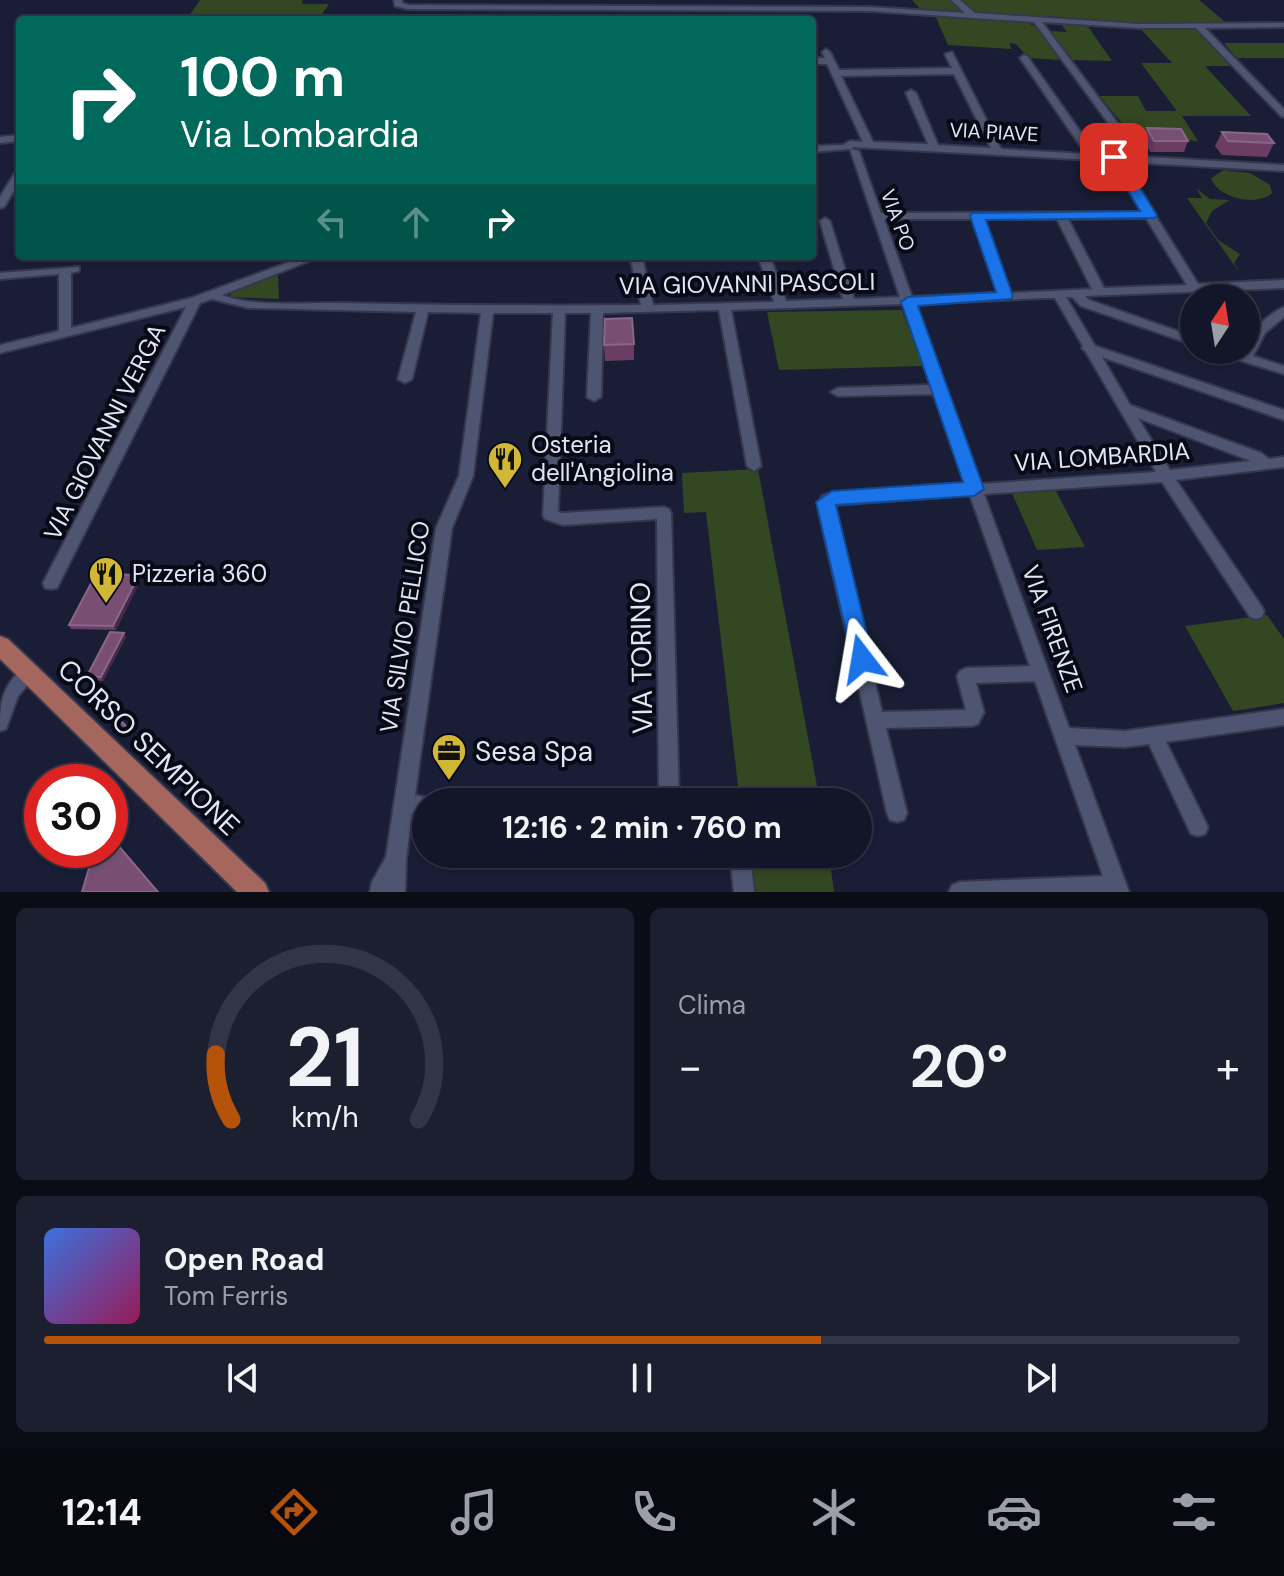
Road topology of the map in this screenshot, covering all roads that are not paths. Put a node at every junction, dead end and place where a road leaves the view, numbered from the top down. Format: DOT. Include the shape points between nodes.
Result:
graph roads {
  1 [pos="398,0"];
  2 [pos="955,0"];
  3 [pos="565,5"];
  4 [pos="475,6"];
  5 [pos="471,16"];
  6 [pos="564,16"];
  7 [pos="974,16"];
  8 [pos="1038,22"];
  9 [pos="1284,25"];
  10 [pos="1199,27"];
  11 [pos="949,54"];
  12 [pos="1024,58"];
  13 [pos="816,60"];
  14 [pos="957,71"];
  15 [pos="836,73"];
  16 [pos="911,93"];
  17 [pos="1284,114"];
  18 [pos="934,147"];
  19 [pos="857,148"];
  20 [pos="816,149"];
  21 [pos="997,151"];
  22 [pos="1092,155"];
  23 [pos="1114,157"];
  24 [pos="1137,157"];
  25 [pos="1284,165"];
  26 [pos="16,179"];
  27 [pos="0,205"];
  28 [pos="1150,215"];
  29 [pos="877,216"];
  30 [pos="977,216"];
  31 [pos="1061,216"];
  32 [pos="825,221"];
  33 [pos="60,260"];
  34 [pos="305,260"];
  35 [pos="637,260"];
  36 [pos="765,260"];
  37 [pos="64,270"];
  38 [pos="0,276"];
  39 [pos="1192,284"];
  40 [pos="1284,284"];
  41 [pos="1260,285"];
  42 [pos="1180,288"];
  43 [pos="1099,291"];
  44 [pos="1074,292"];
  45 [pos="1058,293"];
  46 [pos="213,295"];
  47 [pos="1005,296"];
  48 [pos="195,301"];
  49 [pos="908,302"];
  50 [pos="850,304"];
  51 [pos="781,305"];
  52 [pos="724,307"];
  53 [pos="648,308"];
  54 [pos="423,309"];
  55 [pos="597,309"];
  56 [pos="559,310"];
  57 [pos="487,311"];
  58 [pos="1284,311"];
  59 [pos="1260,332"];
  60 [pos="65,333"];
  61 [pos="1180,336"];
  62 [pos="1088,348"];
  63 [pos="0,349"];
  64 [pos="1260,363"];
  65 [pos="1284,370"];
  66 [pos="405,379"];
  67 [pos="939,389"];
  68 [pos="838,392"];
  69 [pos="594,397"];
  70 [pos="1123,407"];
  71 [pos="1284,415"];
  72 [pos="1279,464"];
  73 [pos="754,466"];
  74 [pos="1167,476"];
  75 [pos="974,489"];
  76 [pos="51,583"];
  77 [pos="1256,612"];
  78 [pos="0,645"];
  79 [pos="29,673"];
  80 [pos="1041,673"];
  81 [pos="1284,717"];
  82 [pos="876,720"];
  83 [pos="0,723"];
  84 [pos="1154,735"];
  85 [pos="1063,736"];
  86 [pos="669,788"];
  87 [pos="404,803"];
  88 [pos="412,804"];
  89 [pos="897,813"];
  90 [pos="1198,827"];
  91 [pos="741,868"];
  92 [pos="1118,889"];
  93 [pos="386,891"];
  94 [pos="256,892"];
  95 [pos="744,892"];
  96 [pos="959,892"];
  1 -- 4 [label="street" via="408,7"];
  2 -- 7 [label="street"];
  3 -- 4 [label="street"];
  3 -- 6 [label="street"];
  3 -- 7 [label="street" via="870,9"];
  4 -- 5 [label="street"];
  7 -- 8 [label="street"];
  8 -- 10 [label="street"];
  8 -- 24 [label="street"];
  9 -- 10 [label="street"];
  10 -- 17 [label="street"];
  11 -- 14 [label="street"];
  12 -- 22 [label="street"];
  13 -- 15 [label="street, VIA PO" via="828,56"];
  14 -- 15 [label="street"];
  14 -- 21 [label="street"];
  15 -- 19 [label="street, VIA PO"];
  16 -- 18 [label="street"];
  18 -- 19 [label="street, VIA PIAVE"];
  18 -- 21 [label="street, VIA PIAVE"];
  19 -- 20 [label="street, VIA PIAVE"];
  19 -- 29 [label="street, VIA PO"];
  21 -- 22 [label="street, VIA PIAVE"];
  22 -- 23 [label="street, VIA PIAVE"];
  23 -- 24 [label="street, VIA PIAVE"];
  23 -- 28 [label="street"];
  24 -- 25 [label="street, VIA PIAVE"];
  26 -- 27 [label="street"];
  28 -- 31 [label="street"];
  28 -- 39 [label="street"];
  29 -- 30 [label="street"];
  29 -- 49 [label="street, VIA PO"];
  30 -- 31 [label="street"];
  30 -- 47 [label="street"];
  31 -- 43 [label="street"];
  32 -- 50 [label="street"];
  33 -- 37 [label="street"];
  34 -- 46 [label="street"];
  35 -- 53 [label="street"];
  36 -- 51 [label="street"];
  37 -- 38 [label="street"];
  37 -- 60 [label="street"];
  40 -- 41 [label="street, VIA GIOVANNI PASCOLI"];
  42 -- 43 [label="street, VIA GIOVANNI PASCOLI"];
  43 -- 44 [label="street, VIA GIOVANNI PASCOLI"];
  44 -- 45 [label="street, VIA GIOVANNI PASCOLI"];
  44 -- 61 [label="street" via="1085,303"];
  45 -- 47 [label="street, VIA GIOVANNI PASCOLI"];
  45 -- 62 [label="street"];
  46 -- 48 [label="street"];
  46 -- 54 [label="street, VIA GIOVANNI PASCOLI" via="226,301"];
  47 -- 49 [label="street, VIA GIOVANNI PASCOLI"];
  48 -- 60 [label="street"];
  48 -- 76 [label="street, VIA GIOVANNI VERGA"];
  49 -- 50 [label="street, VIA GIOVANNI PASCOLI"];
  49 -- 67 [label="street, VIA FIRENZE"];
  50 -- 51 [label="street, VIA GIOVANNI PASCOLI"];
  51 -- 52 [label="street, VIA GIOVANNI PASCOLI"];
  52 -- 53 [label="street, VIA GIOVANNI PASCOLI"];
  52 -- 73 [label="street"];
  53 -- 55 [label="street, VIA GIOVANNI PASCOLI"];
  54 -- 57 [label="street, VIA GIOVANNI PASCOLI"];
  54 -- 66 [label="street"];
  55 -- 56 [label="street, VIA GIOVANNI PASCOLI"];
  55 -- 69 [label="street"];
  56 -- 57 [label="street, VIA GIOVANNI PASCOLI"];
  56 -- 86 [label="street, VIA TORINO" via="550,515 563,519 664,513"];
  57 -- 87 [label="street, VIA SILVIO PELLICO" via="466,476 444,528"];
  58 -- 59 [label="street"];
  60 -- 63 [label="street"];
  62 -- 70 [label="street"];
  62 -- 71 [label="street"];
  64 -- 65 [label="street"];
  67 -- 68 [label="street"];
  67 -- 75 [label="street, VIA FIRENZE"];
  70 -- 72 [label="street"];
  70 -- 74 [label="street"];
  72 -- 74 [label="street, VIA LOMBARDIA"];
  74 -- 75 [label="street, VIA LOMBARDIA"];
  74 -- 77 [label="street"];
  75 -- 80 [label="street, VIA FIRENZE"];
  75 -- 82 [label="street, VIA LOMBARDIA" via="827,500"];
  78 -- 79 [label="main road, CORSO SEMPIONE"];
  79 -- 83 [label="street" via="11,692"];
  79 -- 94 [label="main road, CORSO SEMPIONE"];
  80 -- 82 [label="street" via="966,676 972,718"];
  80 -- 85 [label="street, VIA FIRENZE"];
  81 -- 84 [label="street"];
  82 -- 89 [label="street"];
  84 -- 85 [label="street"];
  84 -- 90 [label="street"];
  85 -- 92 [label="street, VIA FIRENZE"];
  87 -- 88 [label="street"];
  87 -- 93 [label="street, VIA SILVIO PELLICO"];
  91 -- 95 [label="street"];
  92 -- 96 [label="street, VIA FIRENZE"];
}
